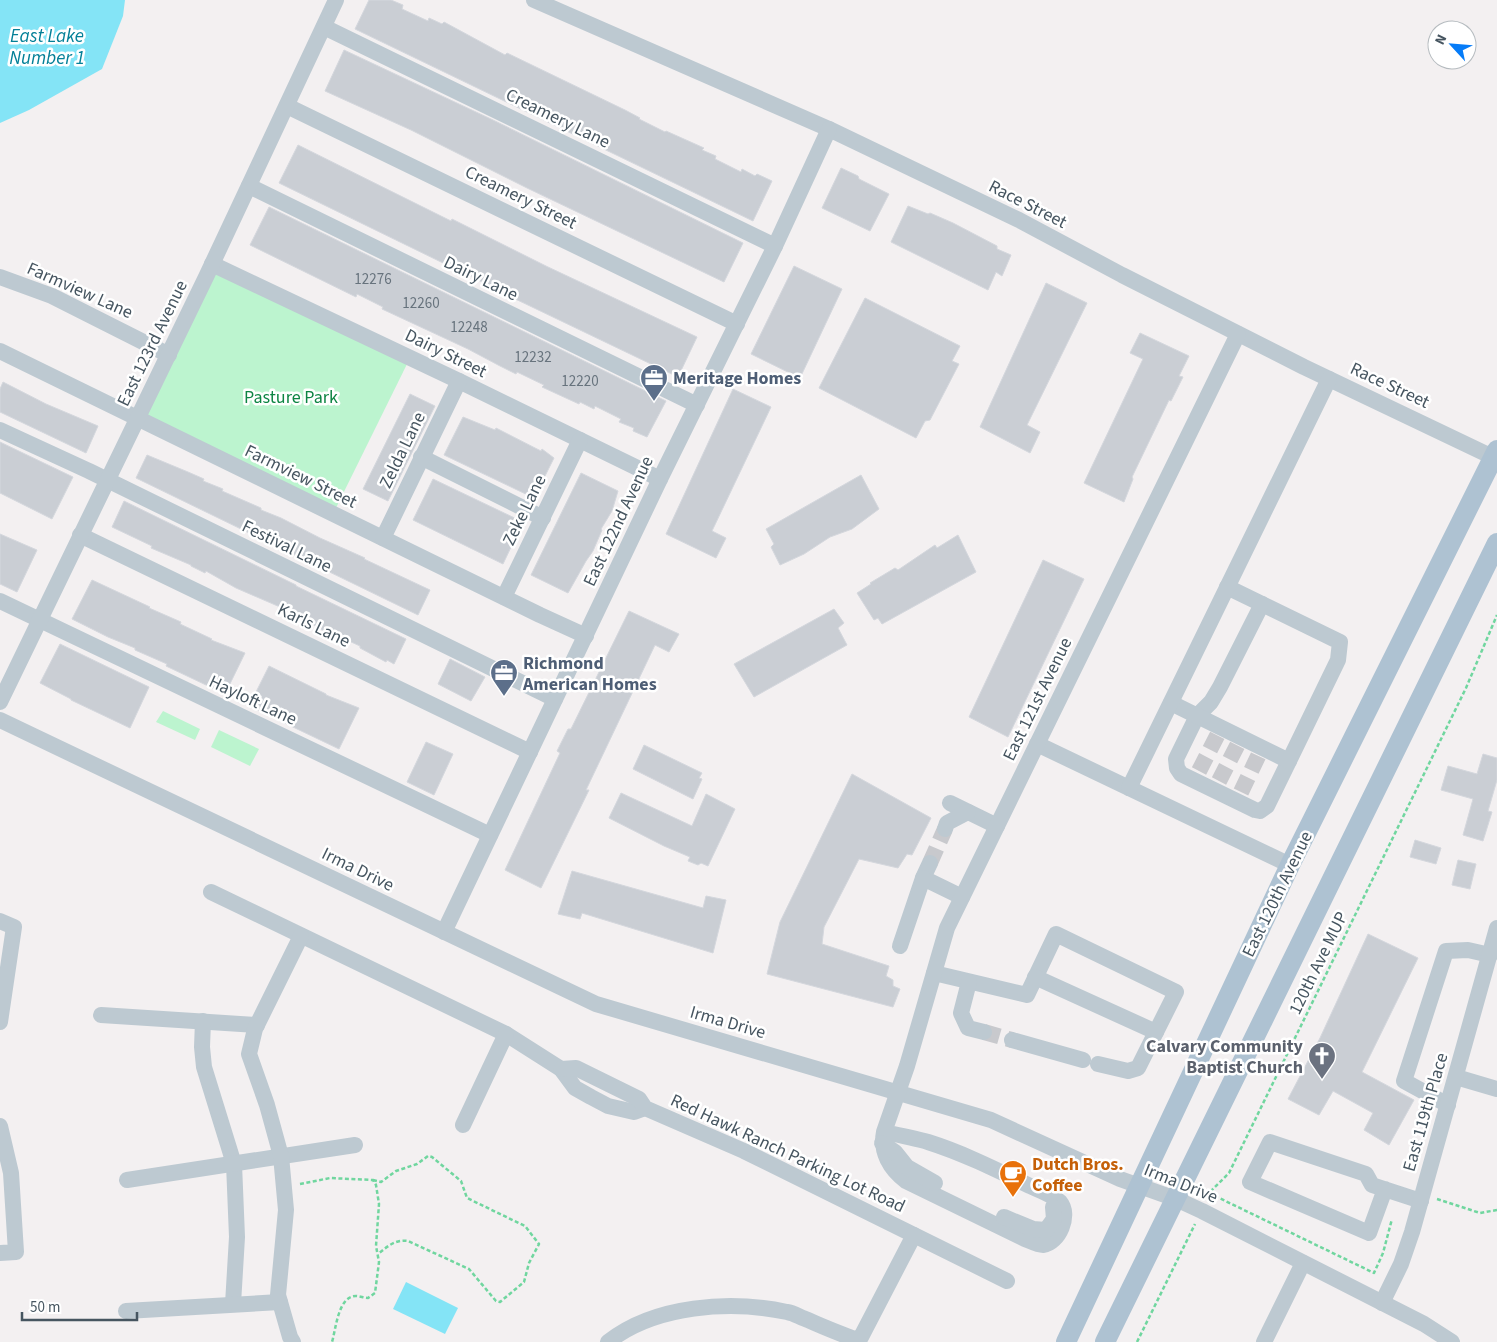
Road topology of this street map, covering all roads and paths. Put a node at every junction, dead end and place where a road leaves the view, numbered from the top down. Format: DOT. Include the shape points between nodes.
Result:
graph roads {
  1 [pos="336,0"];
  2 [pos="534,0"];
  3 [pos="324,27"];
  4 [pos="287,106"];
  5 [pos="829,129"];
  6 [pos="248,186"];
  7 [pos="775,246"];
  8 [pos="212,264"];
  9 [pos="0,277"];
  10 [pos="737,324"];
  11 [pos="1238,334"];
  12 [pos="0,351"];
  13 [pos="169,355"];
  14 [pos="1329,379"];
  15 [pos="458,381"];
  16 [pos="697,405"];
  17 [pos="138,419"];
  18 [pos="0,430"];
  19 [pos="580,440"];
  20 [pos="1496,455"];
  21 [pos="421,457"];
  22 [pos="660,479"];
  23 [pos="107,480"];
  24 [pos="543,518"];
  25 [pos="80,535"];
  26 [pos="383,538"];
  27 [pos="1497,543"];
  28 [pos="1227,587"];
  29 [pos="504,598"];
  30 [pos="0,601"];
  31 [pos="1262,604"];
  32 [pos="1497,615"];
  33 [pos="39,620"];
  34 [pos="586,636"];
  35 [pos="555,699"];
  36 [pos="0,702"];
  37 [pos="1171,703"];
  38 [pos="1197,716"];
  39 [pos="0,720"];
  40 [pos="1037,744"];
  41 [pos="530,752"];
  42 [pos="1289,761"];
  43 [pos="1129,788"];
  44 [pos="950,803"];
  45 [pos="968,812"];
  46 [pos="997,826"];
  47 [pos="945,829"];
  48 [pos="490,835"];
  49 [pos="930,863"];
  50 [pos="1290,865"];
  51 [pos="923,878"];
  52 [pos="211,892"];
  53 [pos="962,897"];
  54 [pos="0,921"];
  55 [pos="1497,928"];
  56 [pos="444,932"];
  57 [pos="301,936"];
  58 [pos="900,946"];
  59 [pos="1490,955"];
  60 [pos="934,972"];
  61 [pos="1035,977"];
  62 [pos="3,982"];
  63 [pos="969,982"];
  64 [pos="101,1014"];
  65 [pos="203,1021"];
  66 [pos="0,1022"];
  67 [pos="257,1025"];
  68 [pos="984,1032"];
  69 [pos="1156,1032"];
  70 [pos="506,1034"];
  71 [pos="1012,1040"];
  72 [pos="1456,1077"];
  73 [pos="1497,1089"];
  74 [pos="897,1092"];
  75 [pos="1448,1105"];
  76 [pos="463,1125"];
  77 [pos="0,1126"];
  78 [pos="883,1137"];
  79 [pos="356,1145"];
  80 [pos="281,1156"];
  81 [pos="234,1164"];
  82 [pos="127,1180"];
  83 [pos="373,1180"];
  84 [pos="284,1187"];
  85 [pos="1138,1187"];
  86 [pos="1385,1189"];
  87 [pos="1176,1199"];
  88 [pos="1427,1200"];
  89 [pos="1497,1210"];
  90 [pos="1202,1211"];
  91 [pos="914,1235"];
  92 [pos="0,1253"];
  93 [pos="378,1254"];
  94 [pos="1303,1263"];
  95 [pos="1007,1281"];
  96 [pos="280,1302"];
  97 [pos="1382,1303"];
  98 [pos="233,1304"];
  99 [pos="126,1311"];
  100 [pos="831,1337"];
  101 [pos="293,1342"];
  102 [pos="332,1342"];
  103 [pos="608,1342"];
  104 [pos="1066,1342"];
  105 [pos="1105,1342"];
  106 [pos="1137,1342"];
  107 [pos="1264,1342"];
  108 [pos="1452,1342"];
  1 -- 3 [label="street, East 123rd Avenue"];
  2 -- 5 [label="street, Race Street"];
  3 -- 4 [label="street, East 123rd Avenue"];
  3 -- 7 [label="street, Creamery Lane"];
  4 -- 6 [label="street, East 123rd Avenue"];
  4 -- 10 [label="street, Creamery Street"];
  5 -- 7 [label="street, East 122nd Avenue"];
  5 -- 11 [label="street, Race Street" via="1019,220"];
  6 -- 8 [label="street, East 123rd Avenue"];
  6 -- 16 [label="street, Dairy Lane"];
  7 -- 10 [label="street, East 122nd Avenue"];
  8 -- 13 [label="street, East 123rd Avenue"];
  8 -- 15 [label="street, Dairy Street"];
  9 -- 13 [label="street, Farmview Lane" via="52,296"];
  10 -- 16 [label="street, East 122nd Avenue"];
  11 -- 14 [label="street, Race Street"];
  11 -- 40 [label="street, East 121st Avenue"];
  12 -- 17 [label="street, Farmview Street"];
  13 -- 17 [label="street, East 123rd Avenue"];
  14 -- 20 [label="street, Race Street"];
  14 -- 28 [label="street"];
  15 -- 19 [label="street, Dairy Street"];
  15 -- 21 [label="street, Zelda Lane"];
  16 -- 22 [label="street, East 122nd Avenue"];
  17 -- 23 [label="street, East 123rd Avenue"];
  17 -- 26 [label="street, Farmview Street"];
  18 -- 23 [label="street, Festival Lane"];
  19 -- 22 [label="street, Dairy Street"];
  19 -- 24 [label="street, Zeke Lane"];
  20 -- 50 [label="main road, East 120th Avenue"];
  21 -- 24 [label="street"];
  21 -- 26 [label="street, Zelda Lane"];
  22 -- 34 [label="street, East 122nd Avenue"];
  23 -- 25 [label="street, East 123rd Avenue"];
  23 -- 35 [label="street, Festival Lane"];
  24 -- 29 [label="street, Zeke Lane"];
  25 -- 33 [label="street, East 123rd Avenue"];
  25 -- 41 [label="street, Karls Lane"];
  26 -- 29 [label="street, Farmview Street"];
  27 -- 87 [label="main road"];
  28 -- 31 [label="street"];
  28 -- 37 [label="street"];
  29 -- 34 [label="street, Farmview Street"];
  30 -- 33 [label="street, Hayloft Lane"];
  31 -- 38 [label="street" via="1220,687"];
  31 -- 42 [label="street" via="1340,642 1338,660"];
  32 -- 90 [label="path, 120th Ave MUP" via="1466,688 1229,1173 1209,1193"];
  33 -- 36 [label="street, East 123rd Avenue"];
  33 -- 48 [label="street, Hayloft Lane"];
  34 -- 35 [label="street, East 122nd Avenue"];
  35 -- 41 [label="street, East 122nd Avenue"];
  37 -- 38 [label="street"];
  37 -- 43 [label="street"];
  38 -- 42 [label="street" via="1239,741"];
  38 -- 42 [label="street" via="1176,758 1181,774 1197,776 1239,796 1256,810 1264,809"];
  39 -- 56 [label="street, Irma Drive"];
  40 -- 43 [label="street"];
  40 -- 46 [label="street, East 121st Avenue"];
  41 -- 48 [label="street, East 122nd Avenue"];
  43 -- 50 [label="street"];
  44 -- 45 [label="street"];
  45 -- 46 [label="street"];
  45 -- 47 [label="street" via="947,823"];
  46 -- 53 [label="street, East 121st Avenue"];
  48 -- 56 [label="street, East 122nd Avenue"];
  49 -- 51 [label="street"];
  50 -- 85 [label="main road, East 120th Avenue"];
  51 -- 53 [label="street"];
  51 -- 58 [label="street"];
  52 -- 57 [label="street, Red Hawk Ranch Parking Lot Road"];
  53 -- 60 [label="street, East 121st Avenue" via="946,928"];
  54 -- 62 [label="street" via="14,927"];
  55 -- 59 [label="street, East 119th Place"];
  56 -- 74 [label="street, Irma Drive" via="596,1004"];
  57 -- 67 [label="street"];
  57 -- 70 [label="street, Red Hawk Ranch Parking Lot Road"];
  59 -- 72 [label="street, East 119th Place"];
  59 -- 75 [label="street" via="1468,950 1446,951 1404,1081"];
  60 -- 63 [label="street"];
  60 -- 74 [label="street, East 121st Avenue"];
  61 -- 63 [label="street" via="1027,995"];
  61 -- 69 [label="street"];
  61 -- 69 [label="street" via="1056,934 1176,992"];
  62 -- 66 [label="street"];
  63 -- 68 [label="street" via="961,1013 968,1028"];
  64 -- 65 [label="street"];
  65 -- 67 [label="street"];
  65 -- 81 [label="street" via="204,1068"];
  67 -- 80 [label="street" via="249,1054 268,1105"];
  69 -- 71 [label="street" via="1138,1068 1128,1072"];
  70 -- 76 [label="street"];
  70 -- 91 [label="street, Red Hawk Ranch Parking Lot Road" via="561,1069 575,1088 608,1106 634,1112 645,1108 744,1151"];
  72 -- 73 [label="street"];
  72 -- 75 [label="street, East 119th Place"];
  74 -- 78 [label="street, East 121st Avenue"];
  74 -- 85 [label="street, Irma Drive" via="991,1120"];
  75 -- 88 [label="street, East 119th Place"];
  77 -- 92 [label="street" via="11,1173 16,1252"];
  78 -- 78 [label="street" via="889,1164 896,1174 1025,1239 1042,1245 1051,1242 1064,1223 1064,1209 1060,1202 1043,1193 928,1142"];
  79 -- 80 [label="street"];
  80 -- 81 [label="street"];
  80 -- 84 [label="street"];
  81 -- 82 [label="street"];
  81 -- 98 [label="street" via="237,1237"];
  83 -- 84 [label="path" via="330,1178"];
  83 -- 93 [label="path" via="379,1204"];
  83 -- 93 [label="path" via="381,1182 396,1171 432,1157 461,1181 468,1198 525,1226 539,1244 524,1282 500,1302 468,1269 408,1241 392,1243"];
  84 -- 96 [label="street" via="286,1210"];
  85 -- 87 [label="street, Irma Drive"];
  85 -- 104 [label="main road, East 120th Avenue"];
  86 -- 86 [label="street" via="1372,1185 1366,1174 1270,1142 1250,1182 1369,1233"];
  86 -- 88 [label="street"];
  87 -- 90 [label="street, Irma Drive"];
  87 -- 105 [label="main road"];
  88 -- 89 [label="path" via="1480,1213"];
  88 -- 97 [label="street, East 119th Place"];
  90 -- 94 [label="street, Irma Drive"];
  90 -- 106 [label="path, 120th Ave MUP"];
  91 -- 95 [label="street, Red Hawk Ranch Parking Lot Road"];
  91 -- 100 [label="street, Red Hawk Ranch Parking Lot Road" via="861,1337 854,1340"];
  93 -- 102 [label="path" via="375,1293 368,1298 355,1296 343,1303"];
  94 -- 97 [label="street, Irma Drive"];
  94 -- 107 [label="street"];
  96 -- 98 [label="street"];
  96 -- 101 [label="street"];
  97 -- 108 [label="street, Irma Drive"];
  98 -- 99 [label="street"];
  100 -- 103 [label="street, Red Hawk Ranch Parking Lot Road" via="788,1312 734,1306 683,1310 643,1322"];
}
